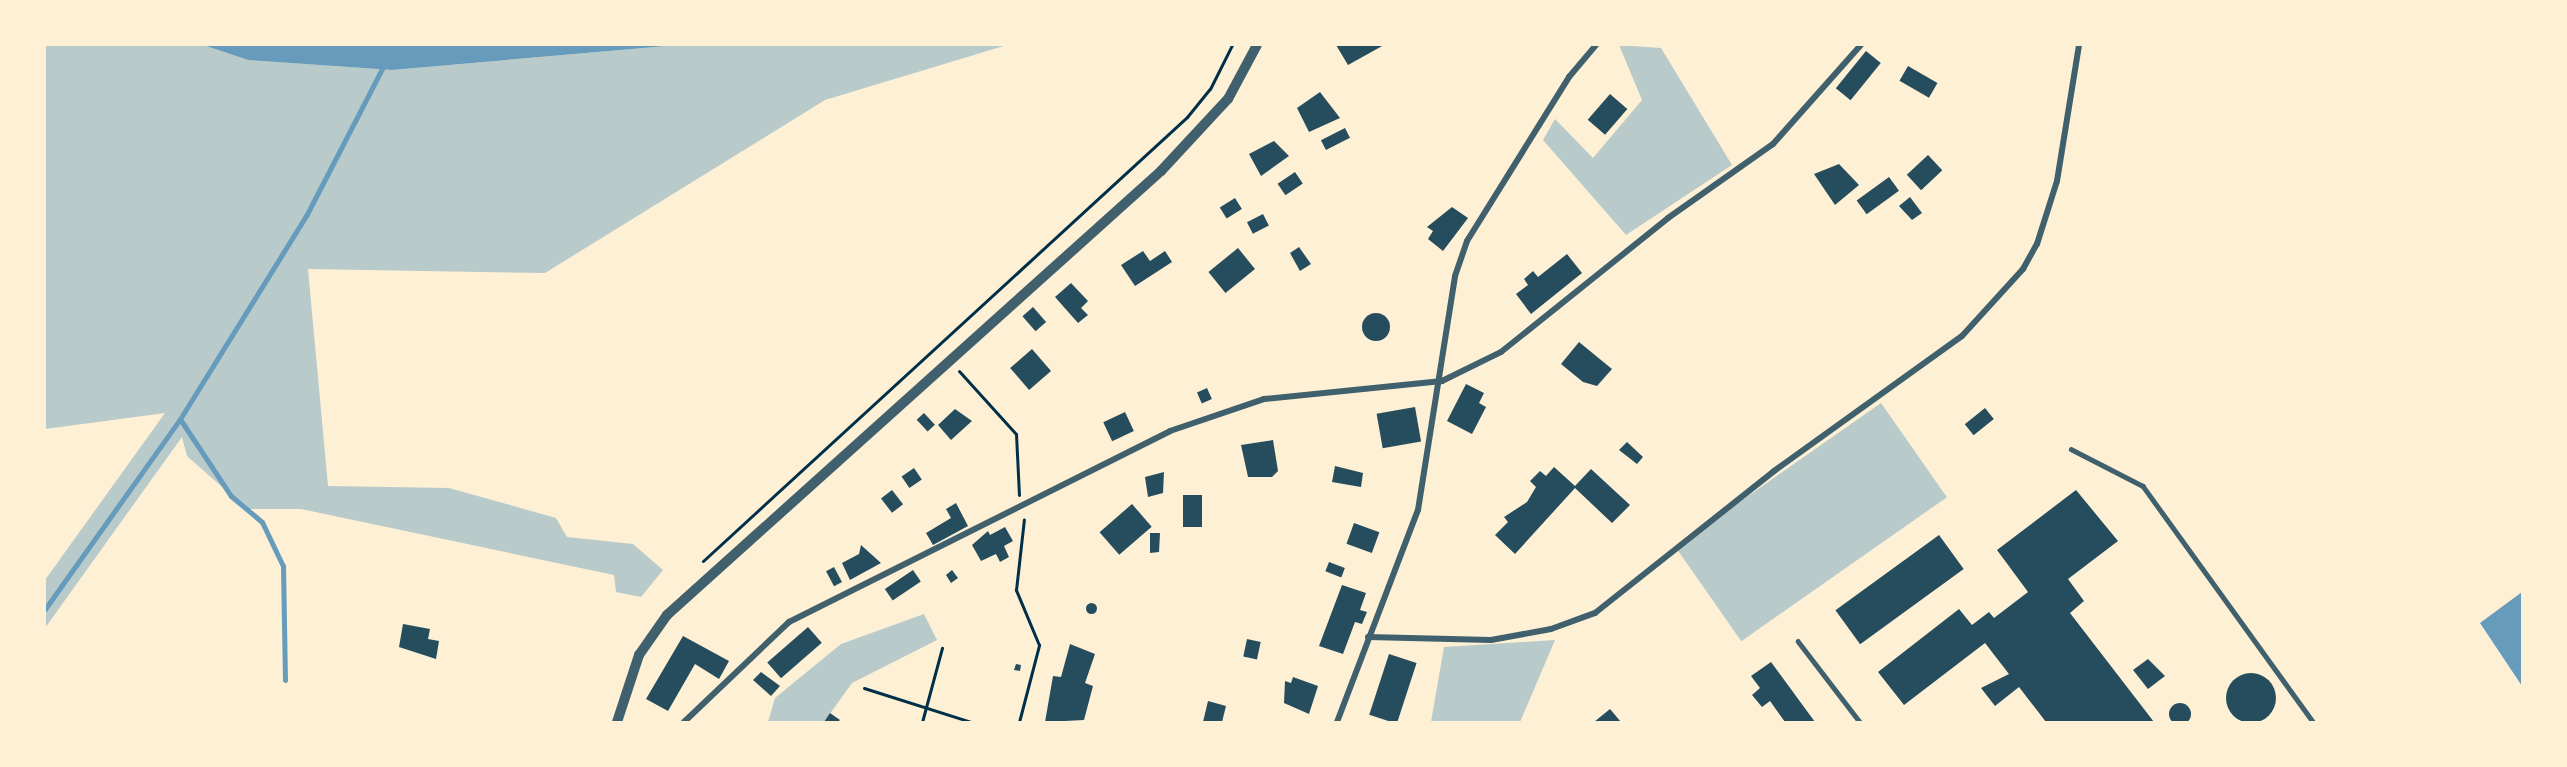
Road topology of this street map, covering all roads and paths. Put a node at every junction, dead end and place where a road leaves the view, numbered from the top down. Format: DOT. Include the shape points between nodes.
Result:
graph roads {
  1 [pos="1232,45"];
  2 [pos="1257,45"];
  3 [pos="1596,45"];
  4 [pos="1861,45"];
  5 [pos="2079,45"];
  6 [pos="948,359"];
  7 [pos="1442,381"];
  8 [pos="2071,449"];
  9 [pos="1022,505"];
  10 [pos="695,569"];
  11 [pos="1368,637"];
  12 [pos="1798,641"];
  13 [pos="942,648"];
  14 [pos="864,688"];
  15 [pos="926,708"];
  16 [pos="1334,721"];
  17 [pos="617,722"];
  18 [pos="684,722"];
  19 [pos="922,722"];
  20 [pos="971,722"];
  21 [pos="1019,722"];
  22 [pos="1860,722"];
  23 [pos="2313,722"];
  1 -- 10 [label="path" via="1210,89 1187,117"];
  2 -- 6 [label="street" via="1228,99 1161,171"];
  3 -- 7 [label="street" via="1569,77 1467,242 1455,276"];
  4 -- 7 [label="street" via="1773,144 1668,218 1501,352"];
  5 -- 11 [label="street" via="2057,181 2037,244 2016,278 1962,336 1774,471 1595,613 1551,629 1491,640"];
  6 -- 9 [label="path" via="1016,434"];
  6 -- 17 [label="street" via="667,615 639,655"];
  7 -- 9 [label="street" via="1264,399 1198,420"];
  7 -- 11 [label="street" via="1418,510"];
  8 -- 23 [label="lane" via="2143,486"];
  9 -- 18 [label="street" via="789,622"];
  9 -- 21 [label="path" via="1016,590 1039,645"];
  11 -- 16 [label="street"];
  12 -- 22 [label="lane"];
  13 -- 15 [label="path"];
  14 -- 15 [label="path"];
  15 -- 19 [label="path"];
  15 -- 20 [label="path"];
}
